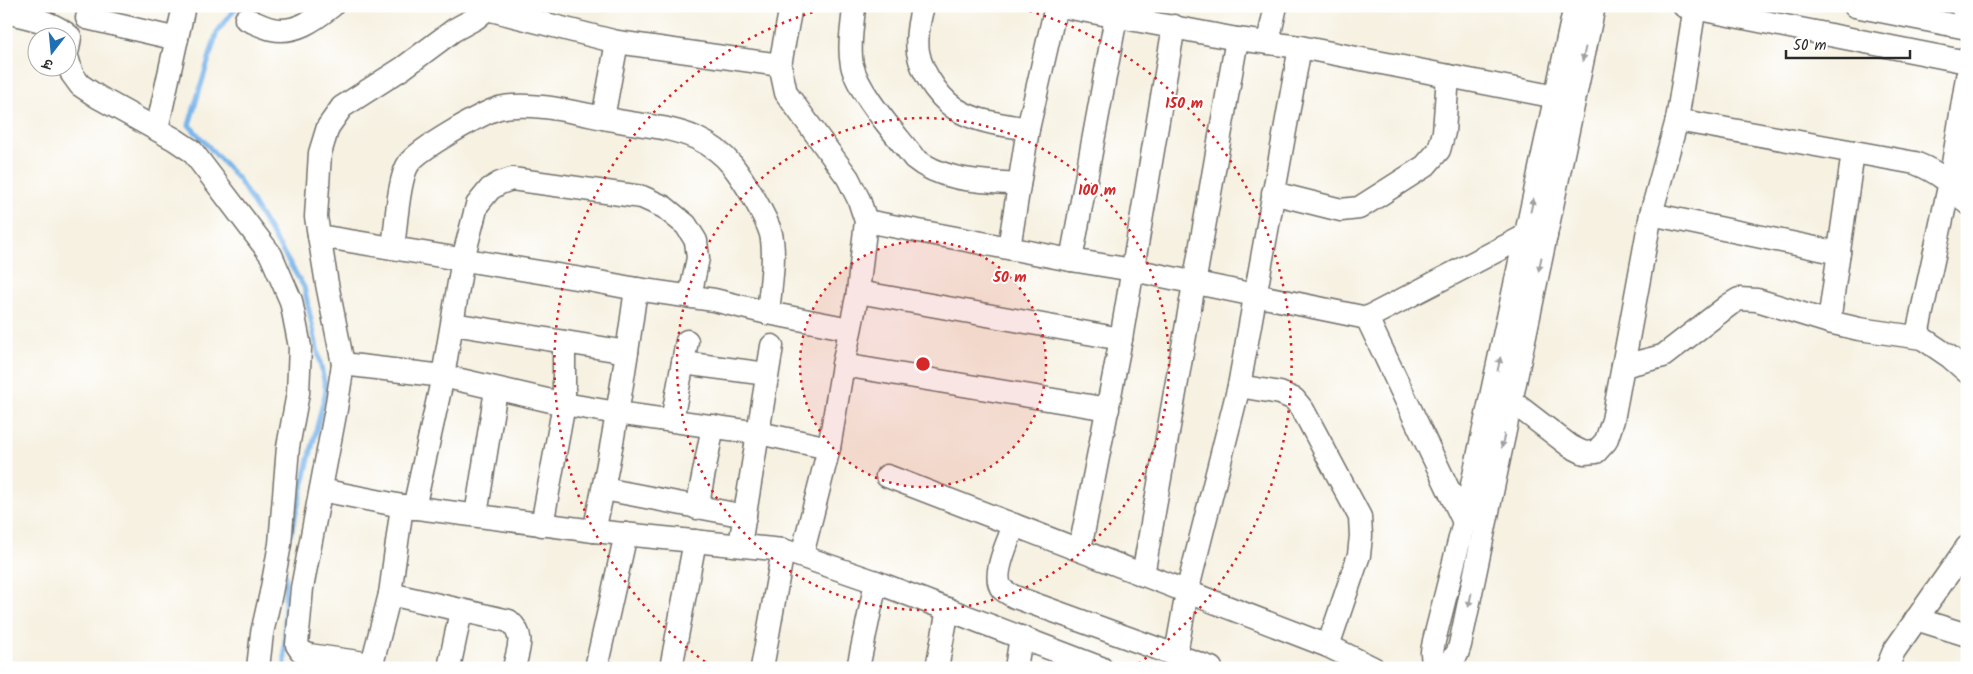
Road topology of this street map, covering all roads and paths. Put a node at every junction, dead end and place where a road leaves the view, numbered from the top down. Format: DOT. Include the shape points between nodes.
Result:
graph roads {
  1 [pos="184,6"];
  2 [pos="332,6"];
  3 [pos="791,6"];
  4 [pos="854,6"];
  5 [pos="923,6"];
  6 [pos="1056,6"];
  7 [pos="1060,6"];
  8 [pos="1276,6"];
  9 [pos="1575,6"];
  10 [pos="1594,6"];
  11 [pos="1855,6"];
  12 [pos="1961,6"];
  13 [pos="1691,7"];
  14 [pos="1967,7"];
  15 [pos="488,8"];
  16 [pos="1087,9"];
  17 [pos="6,12"];
  18 [pos="89,12"];
  19 [pos="1116,17"];
  20 [pos="246,19"];
  21 [pos="1174,26"];
  22 [pos="59,28"];
  23 [pos="1967,28"];
  24 [pos="78,29"];
  25 [pos="177,39"];
  26 [pos="1237,39"];
  27 [pos="617,42"];
  28 [pos="1268,42"];
  29 [pos="1300,47"];
  30 [pos="1967,62"];
  31 [pos="780,65"];
  32 [pos="1448,76"];
  33 [pos="1967,77"];
  34 [pos="75,78"];
  35 [pos="1556,97"];
  36 [pos="604,118"];
  37 [pos="1677,120"];
  38 [pos="157,129"];
  39 [pos="1028,129"];
  40 [pos="1853,152"];
  41 [pos="1950,182"];
  42 [pos="1019,184"];
  43 [pos="1273,193"];
  44 [pos="1967,203"];
  45 [pos="1651,214"];
  46 [pos="866,221"];
  47 [pos="319,236"];
  48 [pos="1536,236"];
  49 [pos="394,248"];
  50 [pos="1009,248"];
  51 [pos="1839,253"];
  52 [pos="463,259"];
  53 [pos="1070,260"];
  54 [pos="1133,270"];
  55 [pos="1193,283"];
  56 [pos="636,289"];
  57 [pos="858,292"];
  58 [pos="1254,294"];
  59 [pos="690,296"];
  60 [pos="768,314"];
  61 [pos="1367,318"];
  62 [pos="1829,322"];
  63 [pos="453,324"];
  64 [pos="850,329"];
  65 [pos="1922,338"];
  66 [pos="1121,340"];
  67 [pos="564,342"];
  68 [pos="772,346"];
  69 [pos="627,352"];
  70 [pos="343,364"];
  71 [pos="843,364"];
  72 [pos="1623,366"];
  73 [pos="1967,372"];
  74 [pos="767,374"];
  75 [pos="443,376"];
  76 [pos="1239,386"];
  77 [pos="496,390"];
  78 [pos="1503,394"];
  79 [pos="564,404"];
  80 [pos="1108,409"];
  81 [pos="617,413"];
  82 [pos="672,420"];
  83 [pos="713,426"];
  84 [pos="759,433"];
  85 [pos="829,448"];
  86 [pos="886,476"];
  87 [pos="604,488"];
  88 [pos="321,490"];
  89 [pos="408,507"];
  90 [pos="697,508"];
  91 [pos="476,515"];
  92 [pos="745,516"];
  93 [pos="1464,522"];
  94 [pos="542,525"];
  95 [pos="1014,525"];
  96 [pos="594,531"];
  97 [pos="626,534"];
  98 [pos="695,541"];
  99 [pos="740,545"];
  100 [pos="1967,548"];
  101 [pos="1080,549"];
  102 [pos="793,552"];
  103 [pos="1143,575"];
  104 [pos="876,582"];
  105 [pos="1187,592"];
  106 [pos="390,594"];
  107 [pos="948,609"];
  108 [pos="461,611"];
  109 [pos="1916,619"];
  110 [pos="1967,635"];
  111 [pos="1021,637"];
  112 [pos="1328,646"];
  113 [pos="1176,654"];
  114 [pos="371,666"];
  115 [pos="1097,667"];
  116 [pos="258,668"];
  117 [pos="449,668"];
  118 [pos="514,668"];
  119 [pos="596,668"];
  120 [pos="671,668"];
  121 [pos="762,668"];
  122 [pos="858,668"];
  123 [pos="937,668"];
  124 [pos="1016,668"];
  125 [pos="1212,668"];
  126 [pos="1373,668"];
  127 [pos="1433,668"];
  128 [pos="1443,668"];
  129 [pos="1887,668"];
  1 -- 25 [label="street"];
  2 -- 20 [label="street" via="311,22 286,30 272,29"];
  3 -- 31 [label="street"];
  4 -- 42 [label="street" via="851,46 857,81 914,158 926,168 956,178"];
  5 -- 39 [label="street" via="918,53 936,88 962,113 980,120"];
  6 -- 39 [label="street"];
  7 -- 16 [label="street"];
  8 -- 28 [label="street"];
  9 -- 35 [label="street"];
  10 -- 48 [label="street, one-way"];
  11 -- 23 [label="street"];
  12 -- 14 [label="street"];
  13 -- 30 [label="street"];
  13 -- 37 [label="street"];
  15 -- 27 [label="street"];
  15 -- 47 [label="street" via="404,68 342,107 334,116 320,153 316,216"];
  16 -- 19 [label="street"];
  17 -- 22 [label="street"];
  18 -- 24 [label="street"];
  18 -- 25 [label="street"];
  19 -- 21 [label="street"];
  19 -- 53 [label="street"];
  21 -- 26 [label="street"];
  21 -- 54 [label="street"];
  25 -- 38 [label="street"];
  26 -- 28 [label="street"];
  26 -- 55 [label="street"];
  27 -- 31 [label="street"];
  27 -- 36 [label="street"];
  28 -- 29 [label="street"];
  29 -- 32 [label="street"];
  29 -- 43 [label="street"];
  31 -- 46 [label="street" via="786,93 848,178"];
  32 -- 35 [label="street"];
  32 -- 43 [label="street" via="1444,132 1439,150 1425,166 1359,208 1341,210"];
  33 -- 41 [label="street"];
  34 -- 38 [label="street" via="98,98"];
  48 -- 35 [label="street, one-way"];
  36 -- 49 [label="street" via="530,107 498,108 466,124 408,163 403,175"];
  36 -- 60 [label="street" via="659,126 696,138 732,165 771,234"];
  37 -- 40 [label="street"];
  37 -- 45 [label="street"];
  38 -- 116 [label="street" via="192,151 271,255 291,301 300,348 298,393 288,447 280,544"];
  39 -- 42 [label="street"];
  40 -- 41 [label="street" via="1915,163 1934,170"];
  40 -- 51 [label="street"];
  41 -- 44 [label="street"];
  41 -- 65 [label="street" via="1919,320 1918,330"];
  42 -- 50 [label="street"];
  43 -- 58 [label="street"];
  45 -- 51 [label="street"];
  45 -- 72 [label="street"];
  46 -- 50 [label="street"];
  46 -- 57 [label="street"];
  47 -- 49 [label="street"];
  47 -- 70 [label="street"];
  48 -- 61 [label="street"];
  48 -- 78 [label="street"];
  49 -- 52 [label="street"];
  50 -- 53 [label="street"];
  51 -- 62 [label="street"];
  52 -- 56 [label="street"];
  52 -- 59 [label="street" via="477,205 490,189 500,183 512,178 620,193 642,197 664,207 686,225 696,241 698,258"];
  52 -- 63 [label="street"];
  53 -- 54 [label="street"];
  54 -- 55 [label="street"];
  54 -- 66 [label="street"];
  55 -- 58 [label="street"];
  55 -- 103 [label="street"];
  56 -- 59 [label="street"];
  56 -- 69 [label="street"];
  57 -- 64 [label="street"];
  57 -- 66 [label="street"];
  58 -- 61 [label="street"];
  58 -- 76 [label="street"];
  59 -- 60 [label="street"];
  60 -- 64 [label="street"];
  61 -- 93 [label="street"];
  62 -- 65 [label="street" via="1859,330"];
  62 -- 72 [label="street" via="1757,300 1739,299 1663,356"];
  63 -- 67 [label="street"];
  63 -- 75 [label="street"];
  64 -- 71 [label="street"];
  65 -- 73 [label="street"];
  66 -- 80 [label="street"];
  67 -- 69 [label="street"];
  67 -- 79 [label="street"];
  68 -- 74 [label="street"];
  69 -- 81 [label="street"];
  70 -- 75 [label="street"];
  70 -- 88 [label="street"];
  71 -- 80 [label="street"];
  71 -- 85 [label="street"];
  72 -- 78 [label="street" via="1613,420 1606,441 1596,452 1584,453 1570,446"];
  74 -- 82 [label="street" via="685,352"];
  74 -- 84 [label="street"];
  75 -- 77 [label="street"];
  75 -- 89 [label="street"];
  76 -- 105 [label="street"];
  76 -- 112 [label="street" via="1280,393 1294,399 1360,517 1359,556"];
  77 -- 79 [label="street"];
  77 -- 91 [label="street"];
  78 -- 93 [label="street"];
  78 -- 128 [label="street, one-way" via="1460,645 1457,654"];
  79 -- 81 [label="street"];
  79 -- 94 [label="street"];
  80 -- 101 [label="street"];
  81 -- 82 [label="street"];
  81 -- 87 [label="street"];
  82 -- 83 [label="street"];
  83 -- 84 [label="street"];
  83 -- 90 [label="street"];
  84 -- 85 [label="street"];
  84 -- 92 [label="street"];
  85 -- 102 [label="street"];
  86 -- 95 [label="street"];
  87 -- 90 [label="street"];
  87 -- 96 [label="street"];
  88 -- 89 [label="street"];
  88 -- 114 [label="street" via="302,588 296,645 309,655"];
  89 -- 91 [label="street"];
  89 -- 106 [label="street"];
  90 -- 92 [label="street"];
  91 -- 94 [label="street"];
  92 -- 99 [label="street"];
  93 -- 127 [label="street" via="1434,641"];
  94 -- 96 [label="street"];
  95 -- 101 [label="street"];
  95 -- 113 [label="street" via="998,569 1002,590"];
  96 -- 97 [label="street"];
  97 -- 98 [label="street"];
  97 -- 119 [label="street"];
  98 -- 99 [label="street"];
  98 -- 120 [label="street"];
  99 -- 102 [label="street"];
  100 -- 109 [label="street"];
  101 -- 103 [label="street"];
  102 -- 104 [label="street"];
  102 -- 121 [label="street"];
  103 -- 105 [label="street"];
  104 -- 107 [label="street"];
  104 -- 122 [label="street"];
  105 -- 112 [label="street"];
  105 -- 113 [label="street"];
  106 -- 108 [label="street"];
  106 -- 114 [label="street"];
  107 -- 111 [label="street"];
  107 -- 123 [label="street"];
  108 -- 117 [label="street"];
  108 -- 118 [label="street" via="509,621 518,629 520,638"];
  109 -- 110 [label="street"];
  109 -- 129 [label="street" via="1894,651"];
  111 -- 115 [label="street"];
  111 -- 124 [label="street"];
  112 -- 126 [label="street"];
  113 -- 125 [label="street"];
}
